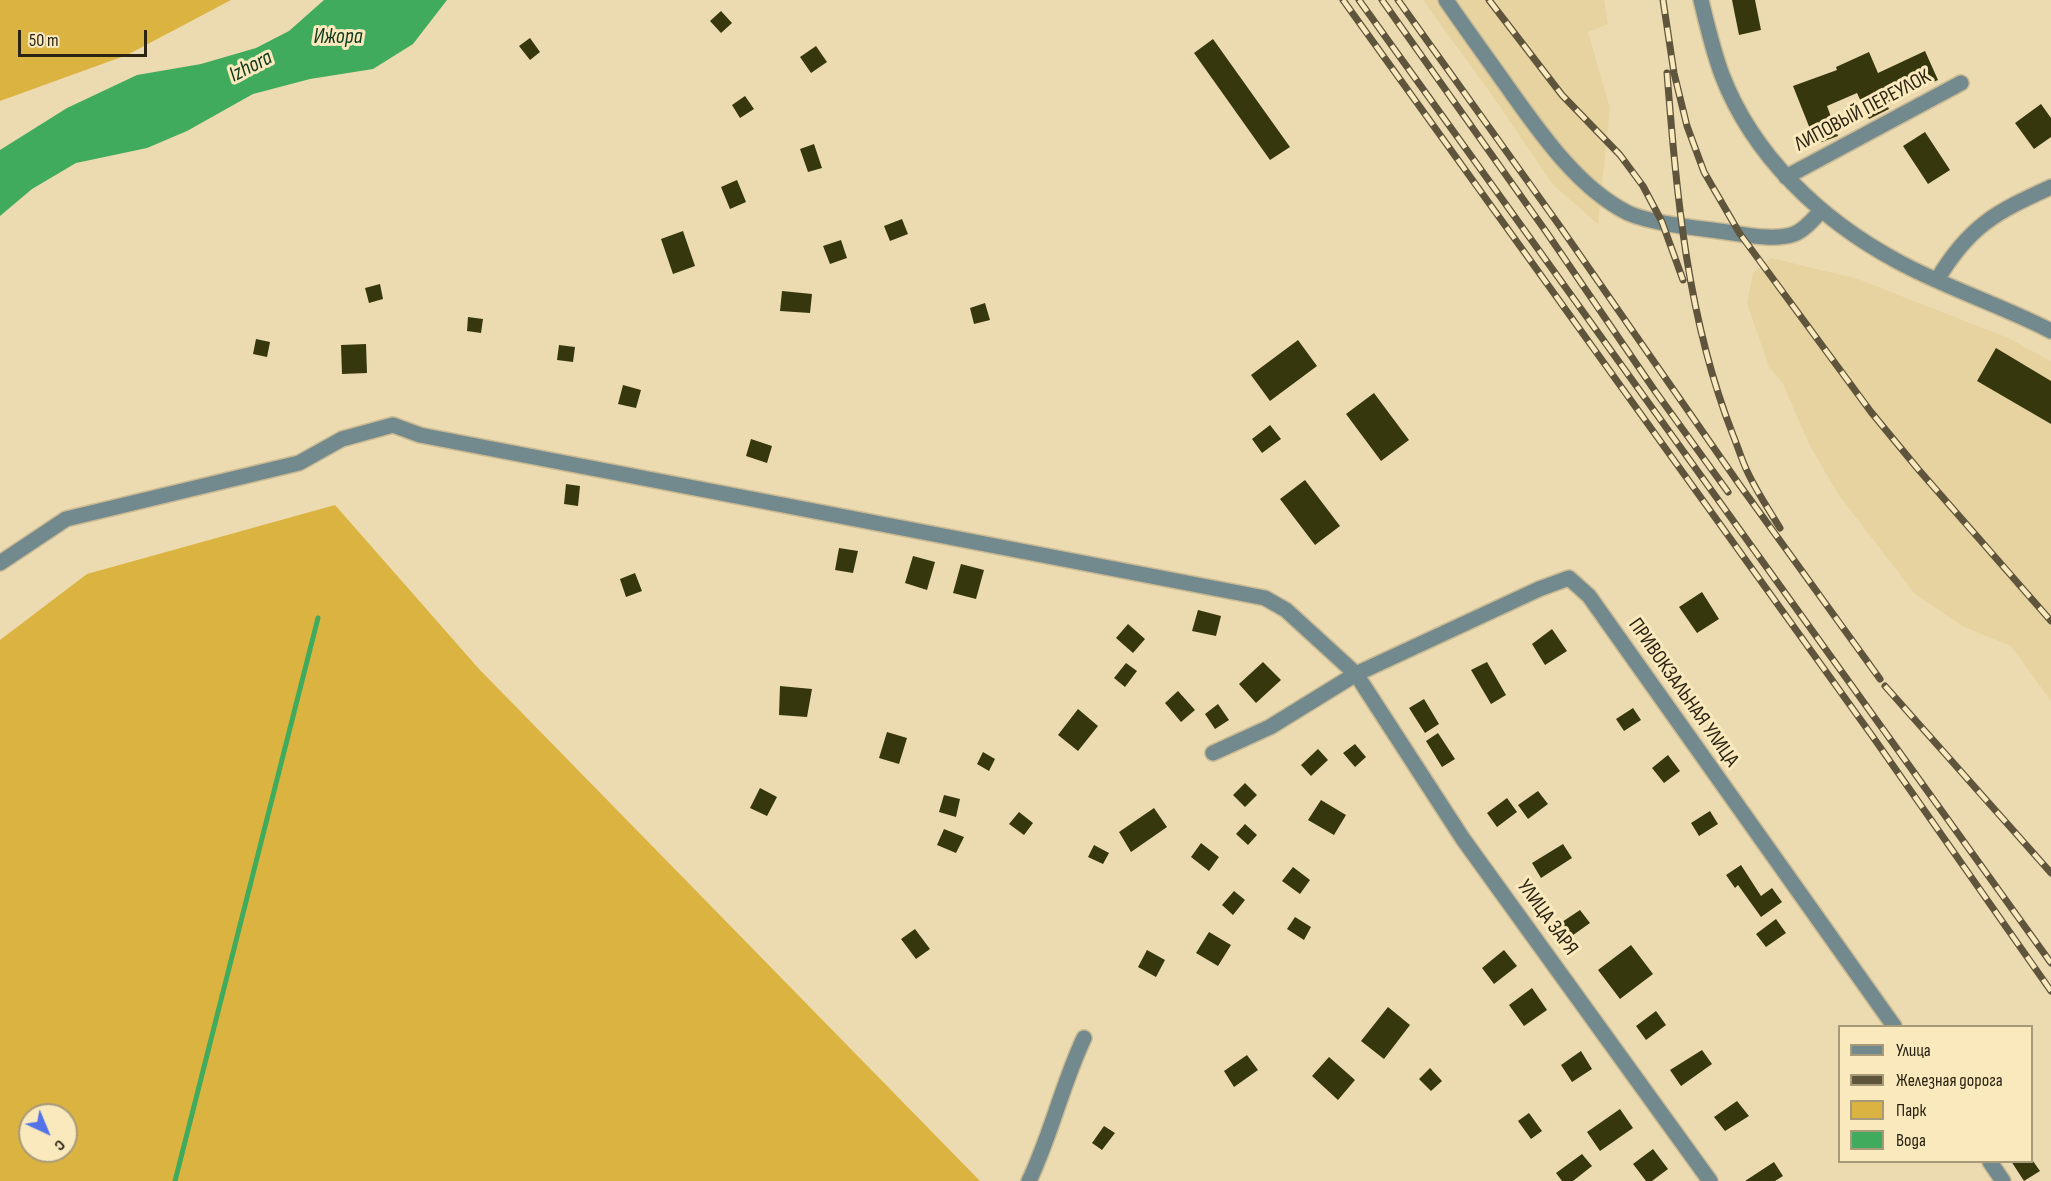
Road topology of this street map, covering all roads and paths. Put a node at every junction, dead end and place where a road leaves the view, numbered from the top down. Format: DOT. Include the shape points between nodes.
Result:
graph roads {
  1 [pos="1446,0"];
  2 [pos="1701,0"];
  3 [pos="1961,83"];
  4 [pos="1786,177"];
  5 [pos="2051,187"];
  6 [pos="1822,210"];
  7 [pos="1937,280"];
  8 [pos="2051,332"];
  9 [pos="0,563"];
  10 [pos="1356,674"];
  11 [pos="1213,753"];
  12 [pos="1893,1025"];
  13 [pos="1084,1038"];
  14 [pos="1991,1163"];
  15 [pos="1029,1181"];
  16 [pos="1710,1181"];
  17 [pos="2003,1181"];
  1 -- 6 [label="street" via="1539,132 1598,193 1629,213 1681,225 1775,236 1795,234"];
  2 -- 4 [label="street" via="1722,76 1755,139"];
  3 -- 4 [label="street, ЛИПОВЫЙ ПЕРЕУЛОК"];
  4 -- 6 [label="street"];
  5 -- 7 [label="street" via="1989,218 1950,258"];
  6 -- 7 [label="street" via="1888,256"];
  7 -- 8 [label="street"];
  9 -- 10 [label="street, УЛИЦА ЗАРЯ" via="66,519 299,463 342,439 393,425 420,435 1265,598 1286,610"];
  10 -- 11 [label="street" via="1270,727"];
  10 -- 12 [label="street, ПРИВОКЗАЛЬНАЯ УЛИЦА" via="1569,578 1589,596"];
  10 -- 16 [label="street, УЛИЦА ЗАРЯ" via="1464,838"];
  13 -- 15 [label="street"];
  14 -- 17 [label="street"];
}
